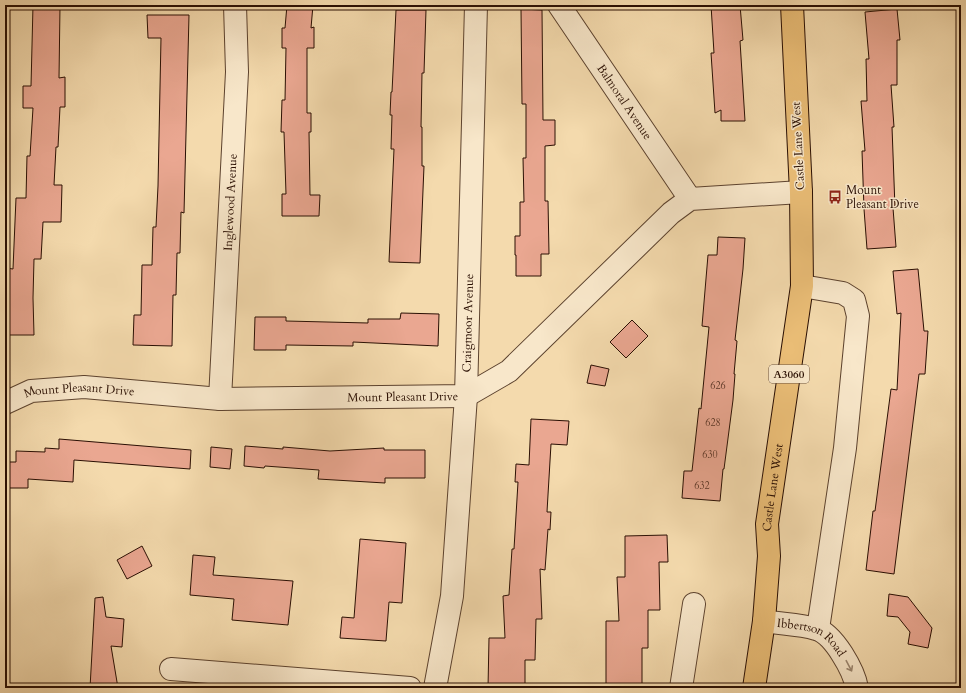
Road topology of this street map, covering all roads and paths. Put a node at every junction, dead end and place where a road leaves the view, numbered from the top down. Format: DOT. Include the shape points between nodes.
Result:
graph roads {
  1 [pos="235,5"];
  2 [pos="476,5"];
  3 [pos="559,5"];
  4 [pos="792,5"];
  5 [pos="801,192"];
  6 [pos="690,199"];
  7 [pos="802,286"];
  8 [pos="466,396"];
  9 [pos="220,399"];
  10 [pos="5,403"];
  11 [pos="694,604"];
  12 [pos="764,621"];
  13 [pos="818,629"];
  14 [pos="171,669"];
  15 [pos="410,688"];
  16 [pos="435,688"];
  17 [pos="681,688"];
  18 [pos="754,688"];
  19 [pos="857,688"];
  1 -- 9 [label="street, Inglewood Avenue" via="238,72"];
  2 -- 8 [label="street, Craigmoor Avenue"];
  3 -- 6 [label="street, Balmoral Avenue"];
  4 -- 5 [label="main road, Castle Lane West / A3060"];
  5 -- 6 [label="street"];
  5 -- 7 [label="main road, Castle Lane West / A3060"];
  6 -- 8 [label="street, Mount Pleasant Drive" via="670,213 509,371"];
  7 -- 12 [label="main road, Castle Lane West / A3060" via="767,524 769,556"];
  7 -- 13 [label="street" via="844,293 854,300 858,316 845,448"];
  8 -- 9 [label="street, Mount Pleasant Drive"];
  8 -- 16 [label="street, Craigmoor Avenue" via="452,596"];
  9 -- 10 [label="street, Mount Pleasant Drive" via="84,387 31,391"];
  11 -- 17 [label="street"];
  12 -- 13 [label="street, Ibbertson Road"];
  12 -- 18 [label="main road, Castle Lane West / A3060"];
  13 -- 19 [label="street, Ibbertson Road, one-way" via="833,641 848,664"];
  14 -- 15 [label="street"];
}
